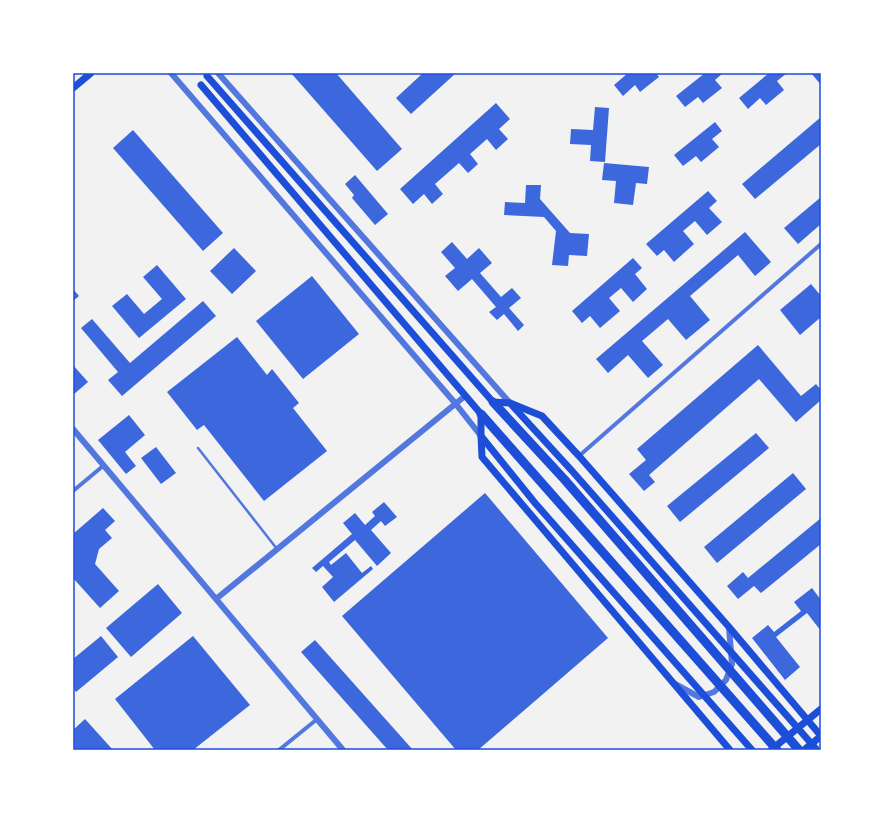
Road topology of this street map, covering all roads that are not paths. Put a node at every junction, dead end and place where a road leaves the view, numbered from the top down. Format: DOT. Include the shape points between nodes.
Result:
graph roads {
  1 [pos="91,73"];
  2 [pos="171,73"];
  3 [pos="218,73"];
  4 [pos="207,76"];
  5 [pos="200,85"];
  6 [pos="73,88"];
  7 [pos="821,244"];
  8 [pos="465,396"];
  9 [pos="493,402"];
  10 [pos="455,403"];
  11 [pos="510,403"];
  12 [pos="481,414"];
  13 [pos="73,429"];
  14 [pos="482,436"];
  15 [pos="198,448"];
  16 [pos="580,456"];
  17 [pos="103,466"];
  18 [pos="73,491"];
  19 [pos="277,550"];
  20 [pos="216,599"];
  21 [pos="729,627"];
  22 [pos="675,684"];
  23 [pos="821,709"];
  24 [pos="316,720"];
  25 [pos="807,720"];
  26 [pos="821,736"];
  27 [pos="817,748"];
  28 [pos="279,750"];
  29 [pos="343,750"];
  30 [pos="730,750"];
  31 [pos="752,750"];
  32 [pos="771,750"];
  33 [pos="777,750"];
  34 [pos="799,750"];
  35 [pos="804,750"];
  36 [pos="813,750"];
  1 -- 6 [label="main road"];
  2 -- 10 [label="street"];
  3 -- 11 [label="street"];
  4 -- 9 [label="main road"];
  5 -- 8 [label="main road"];
  7 -- 16 [label="street"];
  8 -- 10 [label="street"];
  8 -- 12 [label="main road"];
  9 -- 11 [label="main road"];
  9 -- 34 [label="highway" via="564,479"];
  10 -- 14 [label="street"];
  10 -- 19 [label="street"];
  11 -- 16 [label="main road" via="542,416"];
  11 -- 27 [label="main road"];
  12 -- 14 [label="main road"];
  12 -- 33 [label="highway"];
  13 -- 17 [label="street"];
  14 -- 22 [label="main road" via="482,456"];
  14 -- 31 [label="main road" via="535,503"];
  15 -- 19 [label="lane"];
  16 -- 21 [label="main road"];
  17 -- 18 [label="street"];
  17 -- 20 [label="street"];
  19 -- 20 [label="street"];
  20 -- 24 [label="street"];
  21 -- 22 [label="street" via="732,664 726,680 714,692 699,697"];
  21 -- 25 [label="main road"];
  22 -- 30 [label="main road"];
  23 -- 25 [label="main road"];
  24 -- 28 [label="street"];
  24 -- 29 [label="street"];
  25 -- 26 [label="main road"];
  25 -- 32 [label="main road"];
  26 -- 35 [label="main road"];
  27 -- 36 [label="lane"];
}
